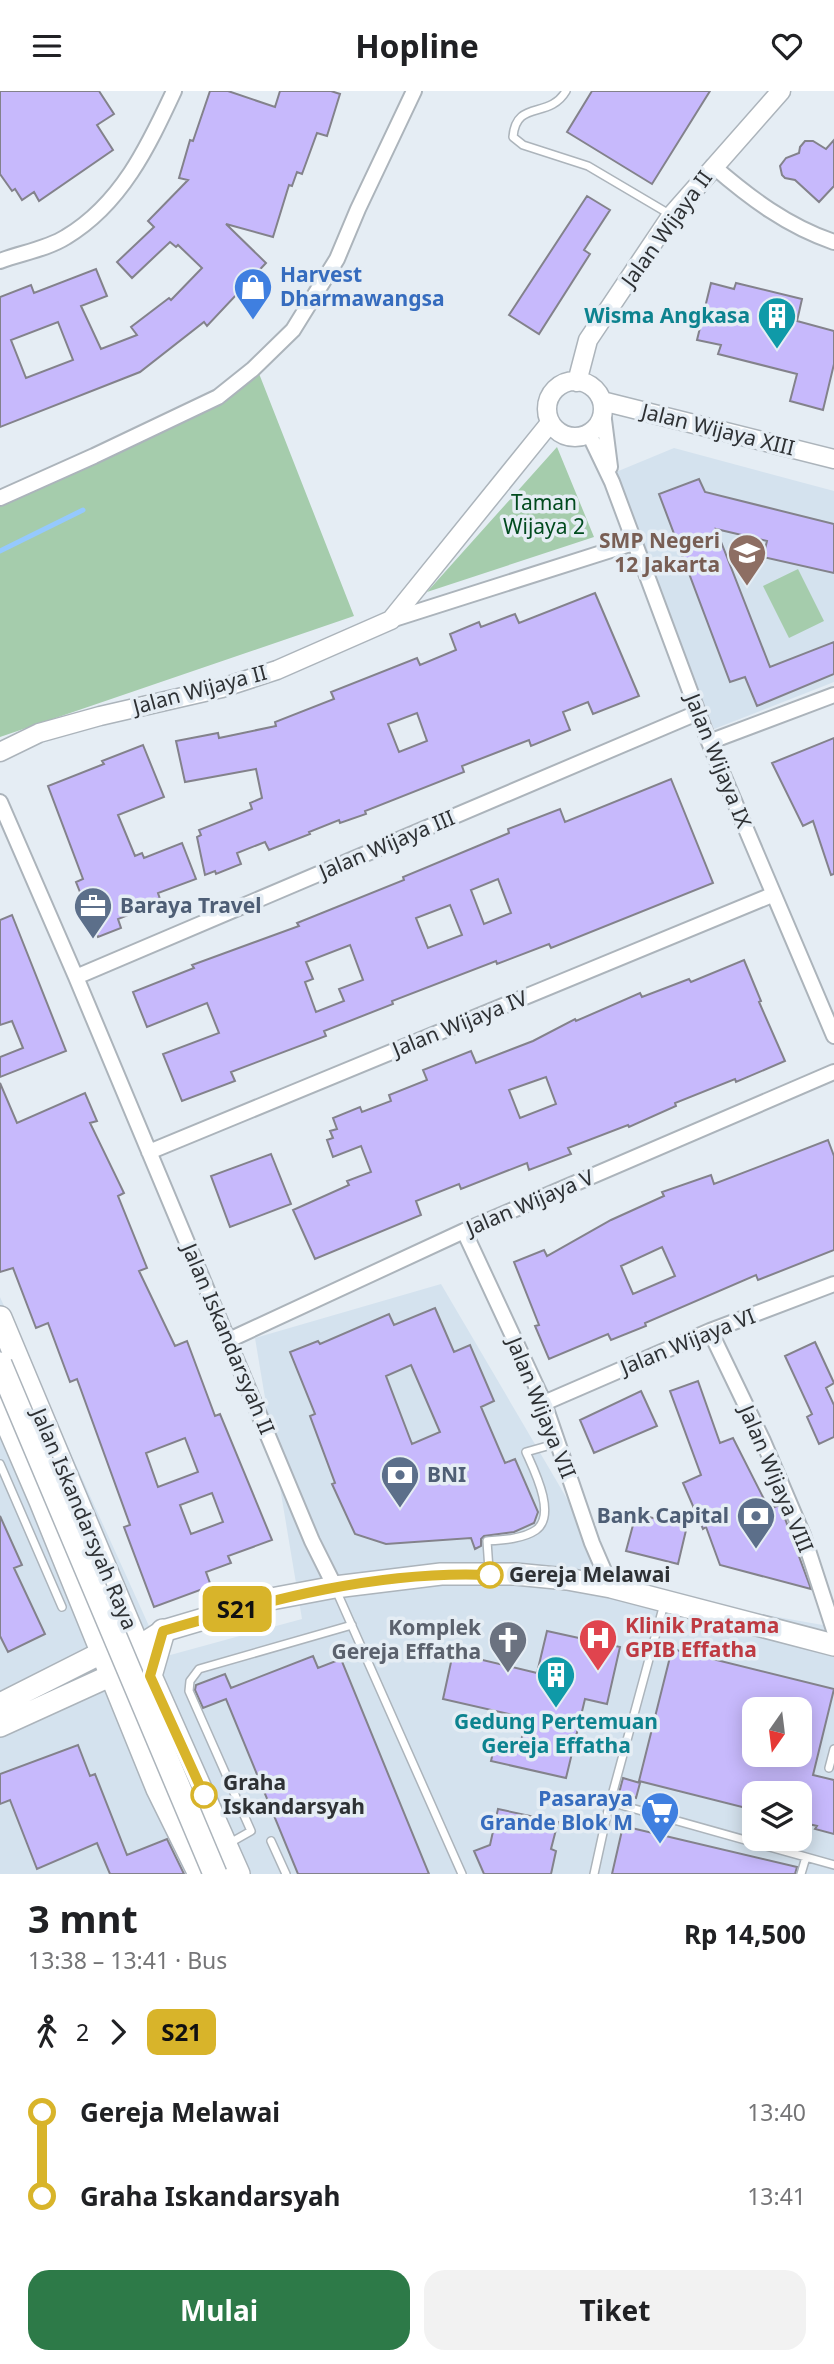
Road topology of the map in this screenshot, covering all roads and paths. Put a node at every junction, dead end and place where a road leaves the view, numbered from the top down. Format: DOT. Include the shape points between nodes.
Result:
graph roads {
  1 [pos="414,91"];
  2 [pos="566,91"];
  3 [pos="781,91"];
  4 [pos="173,92"];
  5 [pos="713,166"];
  6 [pos="671,216"];
  7 [pos="834,242"];
  8 [pos="0,245"];
  9 [pos="4,260"];
  10 [pos="577,382"];
  11 [pos="603,406"];
  12 [pos="550,423"];
  13 [pos="589,433"];
  14 [pos="834,459"];
  15 [pos="612,482"];
  16 [pos="0,498"];
  17 [pos="633,543"];
  18 [pos="391,620"];
  19 [pos="834,695"];
  20 [pos="697,713"];
  21 [pos="709,742"];
  22 [pos="2,752"];
  23 [pos="0,802"];
  24 [pos="772,895"];
  25 [pos="76,977"];
  26 [pos="834,1036"];
  27 [pos="834,1072"];
  28 [pos="149,1152"];
  29 [pos="464,1231"];
  30 [pos="834,1284"];
  31 [pos="0,1318"];
  32 [pos="710,1331"];
  33 [pos="229,1340"];
  34 [pos="0,1364"];
  35 [pos="544,1403"];
  36 [pos="0,1406"];
  37 [pos="558,1443"];
  38 [pos="0,1464"];
  39 [pos="489,1575"];
  40 [pos="335,1587"];
  41 [pos="611,1587"];
  42 [pos="665,1602"];
  43 [pos="62,1607"];
  44 [pos="352,1625"];
  45 [pos="834,1630"];
  46 [pos="163,1631"];
  47 [pos="135,1641"];
  48 [pos="834,1645"];
  49 [pos="107,1664"];
  50 [pos="150,1676"];
  51 [pos="32,1700"];
  52 [pos="0,1704"];
  53 [pos="0,1726"];
  54 [pos="834,1749"];
  55 [pos="829,1768"];
  56 [pos="610,1802"];
  57 [pos="271,1841"];
  58 [pos="226,1845"];
  59 [pos="806,1857"];
  60 [pos="834,1865"];
  61 [pos="201,1874"];
  62 [pos="215,1874"];
  63 [pos="238,1874"];
  64 [pos="286,1874"];
  65 [pos="462,1874"];
  66 [pos="594,1874"];
  67 [pos="801,1874"];
  1 -- 16 [label="street" via="337,259 293,330 218,397"];
  2 -- 6 [label="lane" via="551,107 521,115 514,124 513,137 523,145 588,166"];
  3 -- 5 [label="street, Jalan Wijaya II"];
  4 -- 9 [label="street" via="133,173 104,208 65,238"];
  5 -- 6 [label="street, Jalan Wijaya II"];
  5 -- 7 [label="street" via="788,222"];
  6 -- 10 [label="street, Jalan Wijaya II" via="588,340"];
  8 -- 9 [label="street"];
  10 -- 11 [label="street" via="592,388"];
  10 -- 12 [label="street" via="560,386 550,397"];
  11 -- 13 [label="street" via="600,422"];
  11 -- 14 [label="street, Jalan Wijaya XIII"];
  11 -- 15 [label="street, Jalan Wijaya IX"];
  12 -- 13 [label="street" via="568,436"];
  12 -- 18 [label="street, Jalan Wijaya II"];
  13 -- 15 [label="street, Jalan Wijaya IX"];
  15 -- 17 [label="street, Jalan Wijaya IX"];
  17 -- 18 [label="street, Jalan Wijaya II"];
  17 -- 20 [label="street, Jalan Wijaya IX"];
  18 -- 22 [label="street, Jalan Wijaya II" via="277,670 39,733"];
  19 -- 21 [label="street"];
  20 -- 21 [label="street, Jalan Wijaya IX"];
  20 -- 25 [label="street, Jalan Wijaya III"];
  21 -- 24 [label="street, Jalan Wijaya IX"];
  23 -- 25 [label="street, Jalan Iskandarsyah II"];
  24 -- 26 [label="street, Jalan Wijaya IX"];
  24 -- 28 [label="street, Jalan Wijaya IV"];
  25 -- 28 [label="street, Jalan Iskandarsyah II"];
  27 -- 29 [label="street, Jalan Wijaya V"];
  28 -- 33 [label="street, Jalan Iskandarsyah II"];
  29 -- 33 [label="street, Jalan Wijaya V"];
  29 -- 35 [label="street, Jalan Wijaya VII"];
  30 -- 32 [label="street, Jalan Wijaya VI"];
  31 -- 47 [label="main road, Jalan Iskandarsyah Raya"];
  32 -- 35 [label="street, Jalan Wijaya VI"];
  32 -- 45 [label="street, Jalan Wijaya VIII" via="803,1535"];
  33 -- 40 [label="street, Jalan Iskandarsyah II"];
  34 -- 62 [label="main road, bridge"];
  35 -- 37 [label="street, Jalan Wijaya VII"];
  36 -- 49 [label="main road, Jalan Iskandarsyah Raya"];
  37 -- 39 [label="lane" via="526,1452 544,1502 541,1523 524,1535 487,1541"];
  37 -- 41 [label="street, Jalan Wijaya VII"];
  38 -- 43 [label="lane"];
  39 -- 40 [label="main road" via="440,1574"];
  39 -- 41 [label="main road" via="567,1579"];
  40 -- 44 [label="lane, Jalan Iskandarsyah II"];
  40 -- 46 [label="main road" via="271,1599"];
  41 -- 42 [label="main road"];
  42 -- 48 [label="main road"];
  42 -- 56 [label="lane"];
  44 -- 58 [label="lane" via="199,1669 190,1681 189,1691 251,1831"];
  44 -- 65 [label="lane, Jalan Iskandarsyah II"];
  46 -- 47 [label="main road"];
  46 -- 50 [label="main road"];
  47 -- 49 [label="main road"];
  47 -- 50 [label="main road, Jalan Iskandarsyah Raya"];
  49 -- 51 [label="main road"];
  49 -- 61 [label="main road, Jalan Iskandarsyah Raya" via="158,1789"];
  50 -- 58 [label="main road, Jalan Iskandarsyah Raya"];
  51 -- 52 [label="main road"];
  51 -- 53 [label="main road"];
  54 -- 55 [label="lane"];
  56 -- 59 [label="lane"];
  56 -- 66 [label="lane"];
  57 -- 64 [label="lane"];
  58 -- 63 [label="main road, Jalan Iskandarsyah Raya"];
  59 -- 60 [label="lane"];
  59 -- 67 [label="lane"];
}
